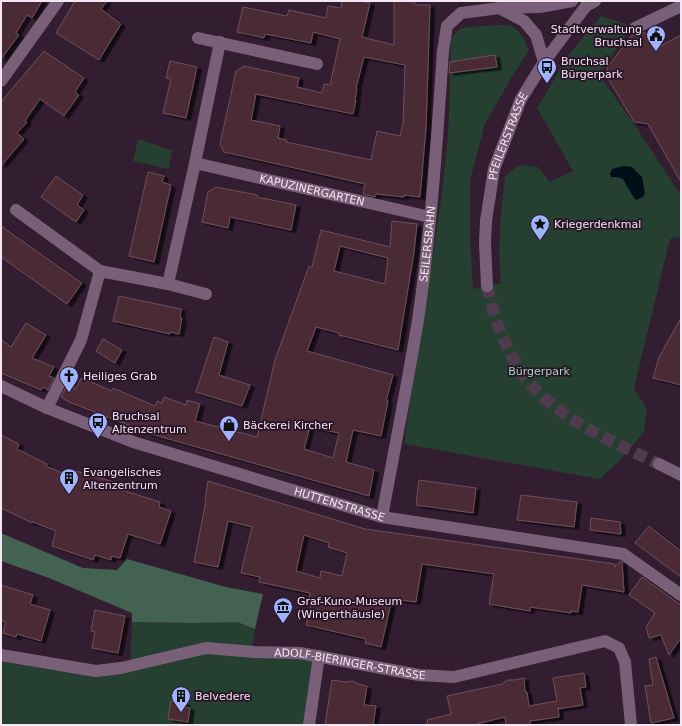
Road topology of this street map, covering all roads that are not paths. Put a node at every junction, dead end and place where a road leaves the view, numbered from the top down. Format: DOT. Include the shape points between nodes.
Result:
graph roads {
  1 [pos="58,1"];
  2 [pos="572,1"];
  3 [pos="589,3"];
  4 [pos="681,6"];
  5 [pos="500,8"];
  6 [pos="635,28"];
  7 [pos="198,38"];
  8 [pos="220,42"];
  9 [pos="544,62"];
  10 [pos="317,64"];
  11 [pos="1,81"];
  12 [pos="195,163"];
  13 [pos="16,210"];
  14 [pos="430,217"];
  15 [pos="100,271"];
  16 [pos="168,284"];
  17 [pos="487,286"];
  18 [pos="206,294"];
  19 [pos="1,386"];
  20 [pos="47,408"];
  21 [pos="659,464"];
  22 [pos="681,475"];
  23 [pos="382,517"];
  24 [pos="681,595"];
  25 [pos="1,655"];
  26 [pos="319,656"];
  27 [pos="309,725"];
  28 [pos="632,725"];
  1 -- 11 [label="street"];
  2 -- 5 [label="street, SEILERSBAHN" via="540,7"];
  3 -- 9 [label="street, PFEILERSTRASSE"];
  4 -- 6 [label="street"];
  5 -- 9 [label="street" via="524,21 536,35"];
  5 -- 14 [label="street, SEILERSBAHN" via="461,13 447,26"];
  7 -- 8 [label="street"];
  8 -- 10 [label="street"];
  8 -- 12 [label="street"];
  9 -- 17 [label="street, PFEILERSTRASSE" via="521,99 494,169 486,221"];
  12 -- 14 [label="street, KAPUZINERGARTEN"];
  12 -- 16 [label="street"];
  13 -- 15 [label="street"];
  14 -- 23 [label="street, SEILERSBAHN" via="418,319"];
  15 -- 16 [label="street"];
  15 -- 20 [label="street" via="81,340"];
  16 -- 18 [label="street"];
  19 -- 20 [label="street, HUTTENSTRASSE"];
  20 -- 23 [label="street, HUTTENSTRASSE" via="133,442"];
  21 -- 22 [label="street"];
  23 -- 24 [label="street, HUTTENSTRASSE" via="623,554"];
  25 -- 26 [label="street, ADOLF-BIERINGER-STRASSE" via="96,671 121,668 206,648"];
  26 -- 27 [label="street"];
  26 -- 28 [label="street, ADOLF-BIERINGER-STRASSE" via="419,675 454,676 604,641 619,648 625,662"];
}
